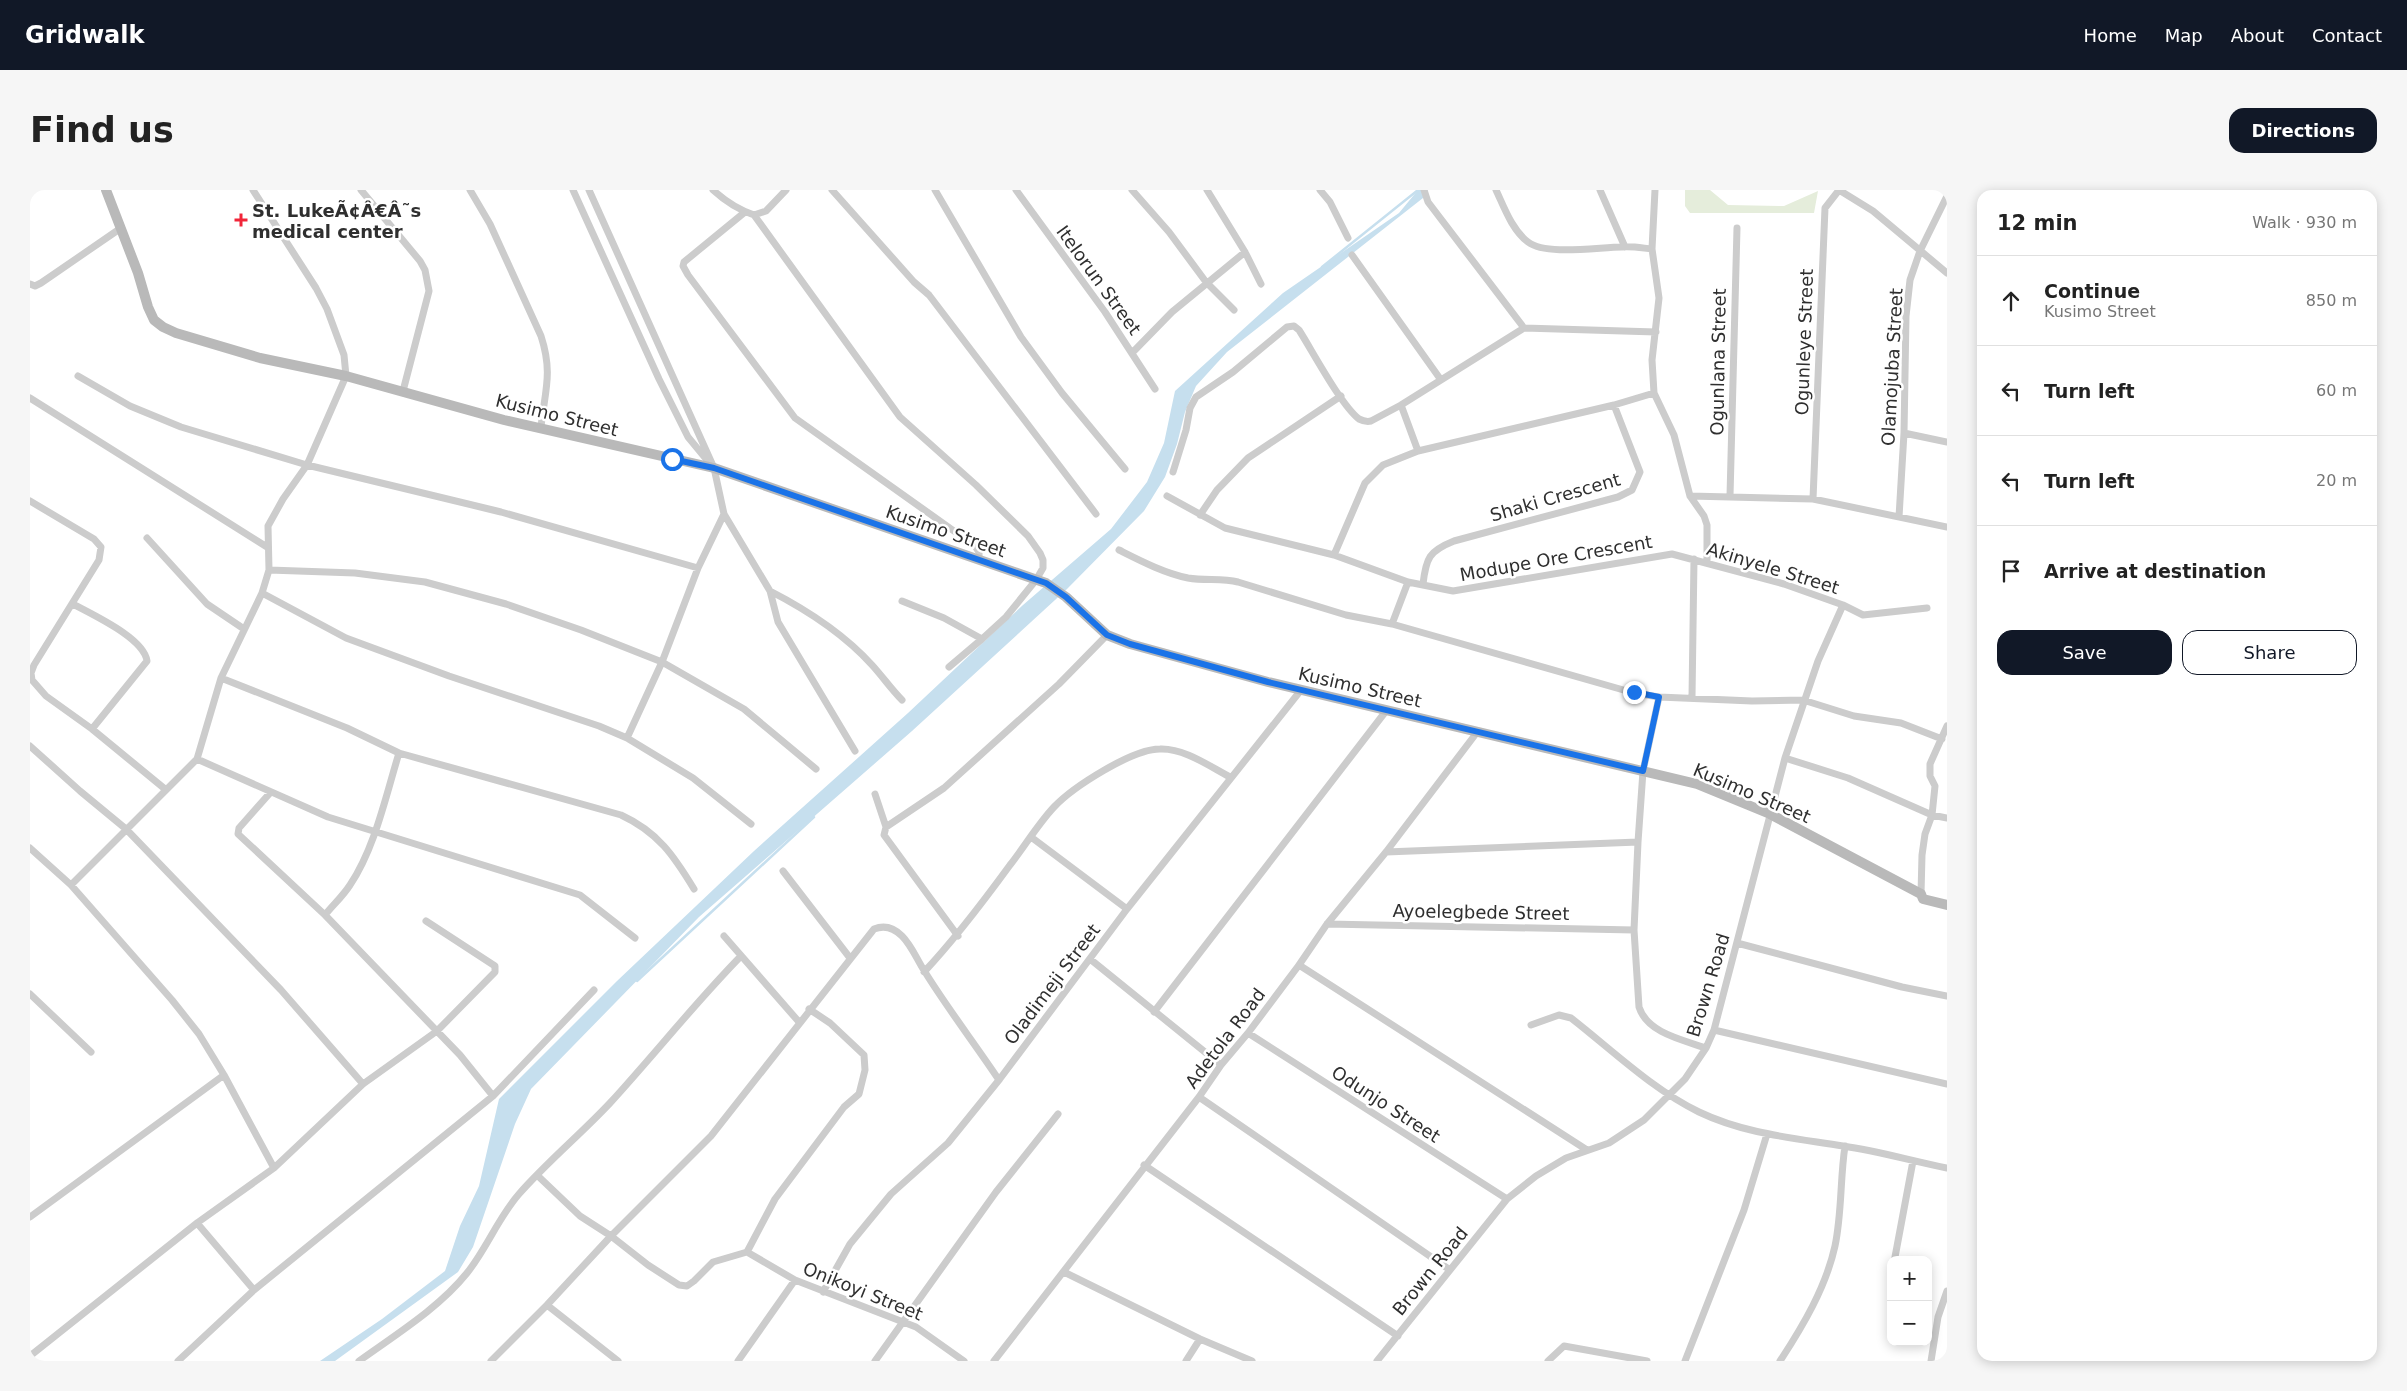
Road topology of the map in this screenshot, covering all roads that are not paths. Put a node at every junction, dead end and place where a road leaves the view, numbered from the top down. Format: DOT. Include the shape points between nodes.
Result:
graph roads {
  1 [pos="106,190"];
  2 [pos="253,190"];
  3 [pos="361,190"];
  4 [pos="470,190"];
  5 [pos="573,190"];
  6 [pos="589,190"];
  7 [pos="713,190"];
  8 [pos="786,190"];
  9 [pos="832,190"];
  10 [pos="935,190"];
  11 [pos="1016,190"];
  12 [pos="1132,190"];
  13 [pos="1207,190"];
  14 [pos="1320,190"];
  15 [pos="1424,190"];
  16 [pos="1496,190"];
  17 [pos="1600,190"];
  18 [pos="1655,190"];
  19 [pos="1839,190"];
  20 [pos="1947,196"];
  21 [pos="745,212"];
  22 [pos="754,215"];
  23 [pos="121,228"];
  24 [pos="1737,228"];
  25 [pos="1348,238"];
  26 [pos="1625,246"];
  27 [pos="1652,249"];
  28 [pos="1920,251"];
  29 [pos="1245,252"];
  30 [pos="1352,255"];
  31 [pos="1947,273"];
  32 [pos="1206,282"];
  33 [pos="30,284"];
  34 [pos="1261,284"];
  35 [pos="1234,310"];
  36 [pos="1524,328"];
  37 [pos="1656,332"];
  38 [pos="1132,353"];
  39 [pos="78,376"];
  40 [pos="346,376"];
  41 [pos="1441,380"];
  42 [pos="1155,389"];
  43 [pos="404,391"];
  44 [pos="1654,393"];
  45 [pos="1341,396"];
  46 [pos="30,398"];
  47 [pos="1401,405"];
  48 [pos="1614,405"];
  49 [pos="541,427"];
  50 [pos="1904,433"];
  51 [pos="1947,441"];
  52 [pos="1418,451"];
  53 [pos="307,465"];
  54 [pos="714,468"];
  55 [pos="1125,469"];
  56 [pos="1173,472"];
  57 [pos="1167,496"];
  58 [pos="1690,496"];
  59 [pos="1730,496"];
  60 [pos="1813,499"];
  61 [pos="30,501"];
  62 [pos="724,514"];
  63 [pos="1096,514"];
  64 [pos="1200,515"];
  65 [pos="1899,517"];
  66 [pos="1947,527"];
  67 [pos="147,538"];
  68 [pos="267,547"];
  69 [pos="1119,550"];
  70 [pos="1334,555"];
  71 [pos="1694,559"];
  72 [pos="979,560"];
  73 [pos="1706,563"];
  74 [pos="698,568"];
  75 [pos="268,570"];
  76 [pos="1041,582"];
  77 [pos="1408,582"];
  78 [pos="1423,584"];
  79 [pos="770,591"];
  80 [pos="262,593"];
  81 [pos="902,602"];
  82 [pos="74,604"];
  83 [pos="1843,605"];
  84 [pos="1927,608"];
  85 [pos="1392,624"];
  86 [pos="244,629"];
  87 [pos="1107,635"];
  88 [pos="982,639"];
  89 [pos="662,662"];
  90 [pos="950,667"];
  91 [pos="221,678"];
  92 [pos="1302,690"];
  93 [pos="1659,697"];
  94 [pos="1692,697"];
  95 [pos="902,700"];
  96 [pos="1803,700"];
  97 [pos="1386,711"];
  98 [pos="1947,726"];
  99 [pos="92,729"];
  100 [pos="1478,732"];
  101 [pos="627,738"];
  102 [pos="1942,739"];
  103 [pos="30,746"];
  104 [pos="855,751"];
  105 [pos="399,753"];
  106 [pos="1785,758"];
  107 [pos="197,759"];
  108 [pos="816,769"];
  109 [pos="1643,771"];
  110 [pos="1230,778"];
  111 [pos="165,789"];
  112 [pos="270,793"];
  113 [pos="875,794"];
  114 [pos="1770,814"];
  115 [pos="1932,815"];
  116 [pos="1947,818"];
  117 [pos="751,824"];
  118 [pos="886,827"];
  119 [pos="126,829"];
  120 [pos="375,831"];
  121 [pos="1031,837"];
  122 [pos="1638,842"];
  123 [pos="30,848"];
  124 [pos="1386,852"];
  125 [pos="783,871"];
  126 [pos="71,885"];
  127 [pos="694,889"];
  128 [pos="1920,894"];
  129 [pos="1947,905"];
  130 [pos="1127,909"];
  131 [pos="325,915"];
  132 [pos="426,922"];
  133 [pos="1327,924"];
  134 [pos="1634,930"];
  135 [pos="724,936"];
  136 [pos="958,936"];
  137 [pos="635,938"];
  138 [pos="1737,943"];
  139 [pos="741,956"];
  140 [pos="850,958"];
  141 [pos="1090,959"];
  142 [pos="1299,965"];
  143 [pos="924,972"];
  144 [pos="594,990"];
  145 [pos="30,994"];
  146 [pos="1947,996"];
  147 [pos="810,1009"];
  148 [pos="1154,1012"];
  149 [pos="799,1022"];
  150 [pos="1531,1025"];
  151 [pos="1714,1030"];
  152 [pos="437,1032"];
  153 [pos="1248,1033"];
  154 [pos="1706,1048"];
  155 [pos="91,1052"];
  156 [pos="1221,1065"];
  157 [pos="224,1075"];
  158 [pos="999,1080"];
  159 [pos="363,1084"];
  160 [pos="1947,1084"];
  161 [pos="1670,1095"];
  162 [pos="493,1096"];
  163 [pos="1199,1097"];
  164 [pos="1058,1114"];
  165 [pos="1767,1134"];
  166 [pos="1845,1146"];
  167 [pos="1587,1150"];
  168 [pos="1913,1160"];
  169 [pos="1144,1165"];
  170 [pos="274,1168"];
  171 [pos="1947,1168"];
  172 [pos="538,1176"];
  173 [pos="1507,1199"];
  174 [pos="30,1218"];
  175 [pos="197,1223"];
  176 [pos="611,1236"];
  177 [pos="748,1252"];
  178 [pos="1895,1256"];
  179 [pos="1450,1270"];
  180 [pos="1064,1272"];
  181 [pos="795,1280"];
  182 [pos="254,1290"];
  183 [pos="1947,1291"];
  184 [pos="823,1292"];
  185 [pos="547,1306"];
  186 [pos="904,1322"];
  187 [pos="1398,1336"];
  188 [pos="1200,1339"];
  189 [pos="30,1356"];
  190 [pos="178,1361"];
  191 [pos="358,1361"];
  192 [pos="491,1361"];
  193 [pos="618,1361"];
  194 [pos="738,1361"];
  195 [pos="875,1361"];
  196 [pos="964,1361"];
  197 [pos="994,1361"];
  198 [pos="1186,1361"];
  199 [pos="1252,1361"];
  200 [pos="1377,1361"];
  201 [pos="1548,1361"];
  202 [pos="1647,1361"];
  203 [pos="1685,1361"];
  204 [pos="1780,1361"];
  205 [pos="1931,1361"];
  1 -- 23 [label="street, Kusimo Street"];
  2 -- 40 [label="street" via="327,309 344,355"];
  3 -- 43 [label="street" via="420,261 428,280 430,291"];
  4 -- 49 [label="street" via="490,224 542,336 549,372"];
  5 -- 54 [label="street" via="688,437"];
  6 -- 54 [label="street"];
  7 -- 21 [label="street"];
  8 -- 22 [label="street" via="766,211"];
  9 -- 63 [label="street" via="929,295"];
  10 -- 55 [label="street" via="1021,337"];
  11 -- 38 [label="street, Itelorun Street"];
  12 -- 32 [label="street" via="1170,232"];
  13 -- 29 [label="street"];
  14 -- 25 [label="street" via="1330,202"];
  15 -- 36 [label="street" via="1428,202"];
  16 -- 26 [label="street" via="1522,238 1535,246 1575,249"];
  17 -- 26 [label="street"];
  18 -- 27 [label="street"];
  19 -- 28 [label="street" via="1873,211"];
  19 -- 60 [label="street, Ogunleye Street" via="1825,208"];
  20 -- 28 [label="street, Olamojuba Street"];
  21 -- 22 [label="street"];
  21 -- 72 [label="street" via="684,262 688,275 795,418 975,546"];
  22 -- 76 [label="street" via="900,417 1028,536 1043,560"];
  23 -- 33 [label="street" via="41,283"];
  23 -- 40 [label="street, Kusimo Street" via="148,308 163,328 251,356"];
  24 -- 59 [label="street, Ogunlana Street"];
  26 -- 27 [label="street"];
  27 -- 37 [label="street" via="1659,298"];
  28 -- 31 [label="street"];
  28 -- 50 [label="street, Olamojuba Street" via="1910,280 1906,316"];
  29 -- 32 [label="street"];
  29 -- 34 [label="street"];
  30 -- 41 [label="street"];
  32 -- 35 [label="street"];
  32 -- 38 [label="street"];
  36 -- 37 [label="street"];
  36 -- 41 [label="street"];
  37 -- 44 [label="street" via="1652,360"];
  38 -- 42 [label="street, Itelorun Street"];
  39 -- 53 [label="street" via="130,406 181,427"];
  40 -- 43 [label="street, Kusimo Street"];
  40 -- 53 [label="street"];
  41 -- 47 [label="street"];
  43 -- 49 [label="street, Kusimo Street" via="504,420"];
  44 -- 48 [label="street"];
  44 -- 58 [label="street" via="1674,435"];
  45 -- 47 [label="street" via="1365,422"];
  45 -- 56 [label="street" via="1299,330 1294,326 1287,327 1233,372 1196,396"];
  45 -- 64 [label="street" via="1248,458 1217,490"];
  46 -- 68 [label="street"];
  47 -- 52 [label="street"];
  48 -- 52 [label="street"];
  48 -- 78 [label="street, Shaki Crescent" via="1640,472 1632,490 1618,498 1437,548 1430,555"];
  49 -- 54 [label="street, Kusimo Street"];
  50 -- 51 [label="street"];
  50 -- 65 [label="street, Olamojuba Street"];
  52 -- 70 [label="street" via="1383,465 1365,483"];
  53 -- 68 [label="street" via="268,526"];
  53 -- 74 [label="street" via="501,512"];
  54 -- 62 [label="street"];
  54 -- 72 [label="street, Kusimo Street"];
  57 -- 64 [label="street, Modupe Ore Crescent"];
  58 -- 59 [label="street"];
  58 -- 73 [label="street" via="1707,525"];
  59 -- 60 [label="street"];
  60 -- 65 [label="street"];
  61 -- 82 [label="street" via="94,539 101,547 98,560"];
  62 -- 74 [label="street"];
  62 -- 79 [label="street"];
  64 -- 70 [label="street, Modupe Ore Crescent" via="1224,528"];
  65 -- 66 [label="street"];
  67 -- 86 [label="street" via="207,604"];
  68 -- 75 [label="street"];
  69 -- 85 [label="street" via="1174,574 1238,582 1346,615"];
  70 -- 77 [label="street, Modupe Ore Crescent"];
  71 -- 73 [label="street, Akinyele Street"];
  71 -- 78 [label="street, Modupe Ore Crescent" via="1662,555 1453,591"];
  71 -- 94 [label="street"];
  72 -- 76 [label="street, Kusimo Street"];
  73 -- 83 [label="street, Akinyele Street" via="1784,584"];
  74 -- 89 [label="street"];
  75 -- 80 [label="street"];
  75 -- 89 [label="street" via="355,573 425,582 506,604"];
  76 -- 87 [label="street, Kusimo Street" via="1063,596"];
  76 -- 88 [label="street"];
  77 -- 78 [label="street, Modupe Ore Crescent"];
  77 -- 85 [label="street"];
  79 -- 95 [label="street" via="802,608 843,639 872,665"];
  79 -- 104 [label="street" via="778,622"];
  80 -- 86 [label="street"];
  80 -- 101 [label="street" via="346,638"];
  81 -- 88 [label="street" via="944,618"];
  82 -- 99 [label="street" via="31,673 32,680 46,696"];
  82 -- 99 [label="street" via="122,632 140,648 147,661"];
  83 -- 84 [label="street, Akinyele Street" via="1863,615 1873,616"];
  83 -- 96 [label="street, Brown Road"];
  85 -- 93 [label="street"];
  86 -- 91 [label="street"];
  87 -- 92 [label="street, Kusimo Street" via="1158,652"];
  87 -- 118 [label="street" via="1059,684 944,788"];
  88 -- 90 [label="street"];
  89 -- 101 [label="street"];
  89 -- 108 [label="street" via="744,709"];
  91 -- 105 [label="street" via="347,728"];
  91 -- 107 [label="street"];
  92 -- 97 [label="street, Kusimo Street"];
  92 -- 110 [label="street, Oladimeji Street"];
  93 -- 94 [label="street"];
  93 -- 109 [label="street"];
  94 -- 96 [label="street"];
  96 -- 102 [label="street" via="1854,716 1901,722"];
  96 -- 106 [label="street, Brown Road"];
  97 -- 100 [label="street, Kusimo Street"];
  97 -- 148 [label="street"];
  98 -- 102 [label="street"];
  99 -- 111 [label="street"];
  100 -- 109 [label="street, Kusimo Street"];
  100 -- 124 [label="street, Adetola Road"];
  101 -- 117 [label="street" via="693,778"];
  102 -- 115 [label="street" via="1930,764 1930,776 1935,786"];
  103 -- 119 [label="street"];
  105 -- 120 [label="street"];
  105 -- 127 [label="street" via="629,819 662,842"];
  106 -- 114 [label="street, Brown Road"];
  106 -- 115 [label="street" via="1848,778"];
  107 -- 111 [label="street"];
  107 -- 112 [label="street"];
  109 -- 114 [label="street, Kusimo Street" via="1697,784"];
  109 -- 122 [label="street"];
  110 -- 121 [label="street" via="1182,753 1150,749 1081,785 1055,806"];
  110 -- 130 [label="street, Oladimeji Street"];
  111 -- 119 [label="street"];
  112 -- 120 [label="street" via="328,817"];
  112 -- 131 [label="street" via="239,828 238,834"];
  113 -- 118 [label="street"];
  114 -- 128 [label="street, Kusimo Street"];
  114 -- 138 [label="street, Brown Road"];
  115 -- 116 [label="street"];
  115 -- 128 [label="street" via="1925,834"];
  118 -- 136 [label="street" via="884,835"];
  119 -- 126 [label="street"];
  119 -- 159 [label="street" via="281,990"];
  120 -- 131 [label="street" via="350,885"];
  120 -- 137 [label="street" via="580,895"];
  121 -- 130 [label="street"];
  121 -- 136 [label="street"];
  122 -- 124 [label="street"];
  122 -- 134 [label="street"];
  123 -- 126 [label="street"];
  124 -- 133 [label="street, Adetola Road"];
  125 -- 140 [label="street"];
  126 -- 157 [label="street" via="172,1000"];
  128 -- 129 [label="street, Kusimo Street" via="1923,899"];
  130 -- 141 [label="street, Oladimeji Street"];
  131 -- 152 [label="street"];
  132 -- 152 [label="street" via="496,969"];
  133 -- 134 [label="street, Ayoelegbede Street"];
  133 -- 142 [label="street, Adetola Road"];
  134 -- 154 [label="street" via="1641,1014 1676,1038"];
  135 -- 139 [label="street"];
  136 -- 143 [label="street"];
  138 -- 146 [label="street"];
  138 -- 151 [label="street, Brown Road"];
  139 -- 149 [label="street"];
  139 -- 172 [label="street" via="597,1117"];
  140 -- 143 [label="street" via="874,928 881,926 902,936"];
  140 -- 147 [label="street"];
  141 -- 148 [label="street"];
  141 -- 158 [label="street, Oladimeji Street"];
  142 -- 153 [label="street, Adetola Road"];
  142 -- 167 [label="street"];
  143 -- 158 [label="street"];
  144 -- 162 [label="street"];
  145 -- 155 [label="street"];
  147 -- 149 [label="street"];
  147 -- 177 [label="street" via="864,1055 865,1070 859,1094 844,1107 774,1199"];
  148 -- 156 [label="street"];
  149 -- 176 [label="street" via="711,1136"];
  150 -- 161 [label="street" via="1559,1015 1571,1018"];
  151 -- 154 [label="street, Brown Road"];
  151 -- 160 [label="street"];
  152 -- 159 [label="street"];
  152 -- 162 [label="street"];
  153 -- 156 [label="street, Adetola Road"];
  153 -- 173 [label="street, Odunjo Street"];
  154 -- 161 [label="street, Brown Road"];
  156 -- 163 [label="street, Adetola Road"];
  157 -- 170 [label="street"];
  157 -- 174 [label="street"];
  158 -- 184 [label="street, Oladimeji Street" via="948,1143 891,1194 850,1244"];
  159 -- 170 [label="street"];
  161 -- 165 [label="street" via="1726,1123"];
  161 -- 167 [label="street, Brown Road" via="1644,1120 1609,1143"];
  162 -- 182 [label="street"];
  163 -- 169 [label="street, Adetola Road"];
  163 -- 179 [label="street"];
  164 -- 186 [label="street" via="996,1192"];
  165 -- 166 [label="street"];
  165 -- 203 [label="street" via="1744,1210"];
  166 -- 168 [label="street"];
  166 -- 204 [label="street" via="1835,1245 1827,1273"];
  167 -- 173 [label="street, Brown Road" via="1536,1176"];
  168 -- 171 [label="street"];
  168 -- 178 [label="street"];
  169 -- 180 [label="street, Adetola Road"];
  169 -- 187 [label="street"];
  170 -- 175 [label="street"];
  172 -- 176 [label="street" via="580,1216"];
  172 -- 191 [label="street" via="514,1200 459,1282 416,1319"];
  173 -- 179 [label="street, Brown Road"];
  175 -- 182 [label="street"];
  175 -- 189 [label="street"];
  176 -- 177 [label="street" via="648,1265 679,1285 687,1286 713,1262"];
  176 -- 185 [label="street"];
  177 -- 181 [label="street, Onikoyi Street"];
  179 -- 187 [label="street, Brown Road"];
  180 -- 188 [label="street"];
  180 -- 197 [label="street, Adetola Road"];
  181 -- 184 [label="street, Onikoyi Street"];
  181 -- 194 [label="street"];
  182 -- 190 [label="street"];
  183 -- 205 [label="street" via="1938,1317"];
  184 -- 186 [label="street, Onikoyi Street"];
  185 -- 192 [label="street"];
  185 -- 193 [label="street"];
  186 -- 195 [label="street"];
  186 -- 196 [label="street, Onikoyi Street"];
  187 -- 200 [label="street, Brown Road"];
  188 -- 198 [label="street"];
  188 -- 199 [label="street"];
  201 -- 202 [label="street" via="1564,1346"];
}
